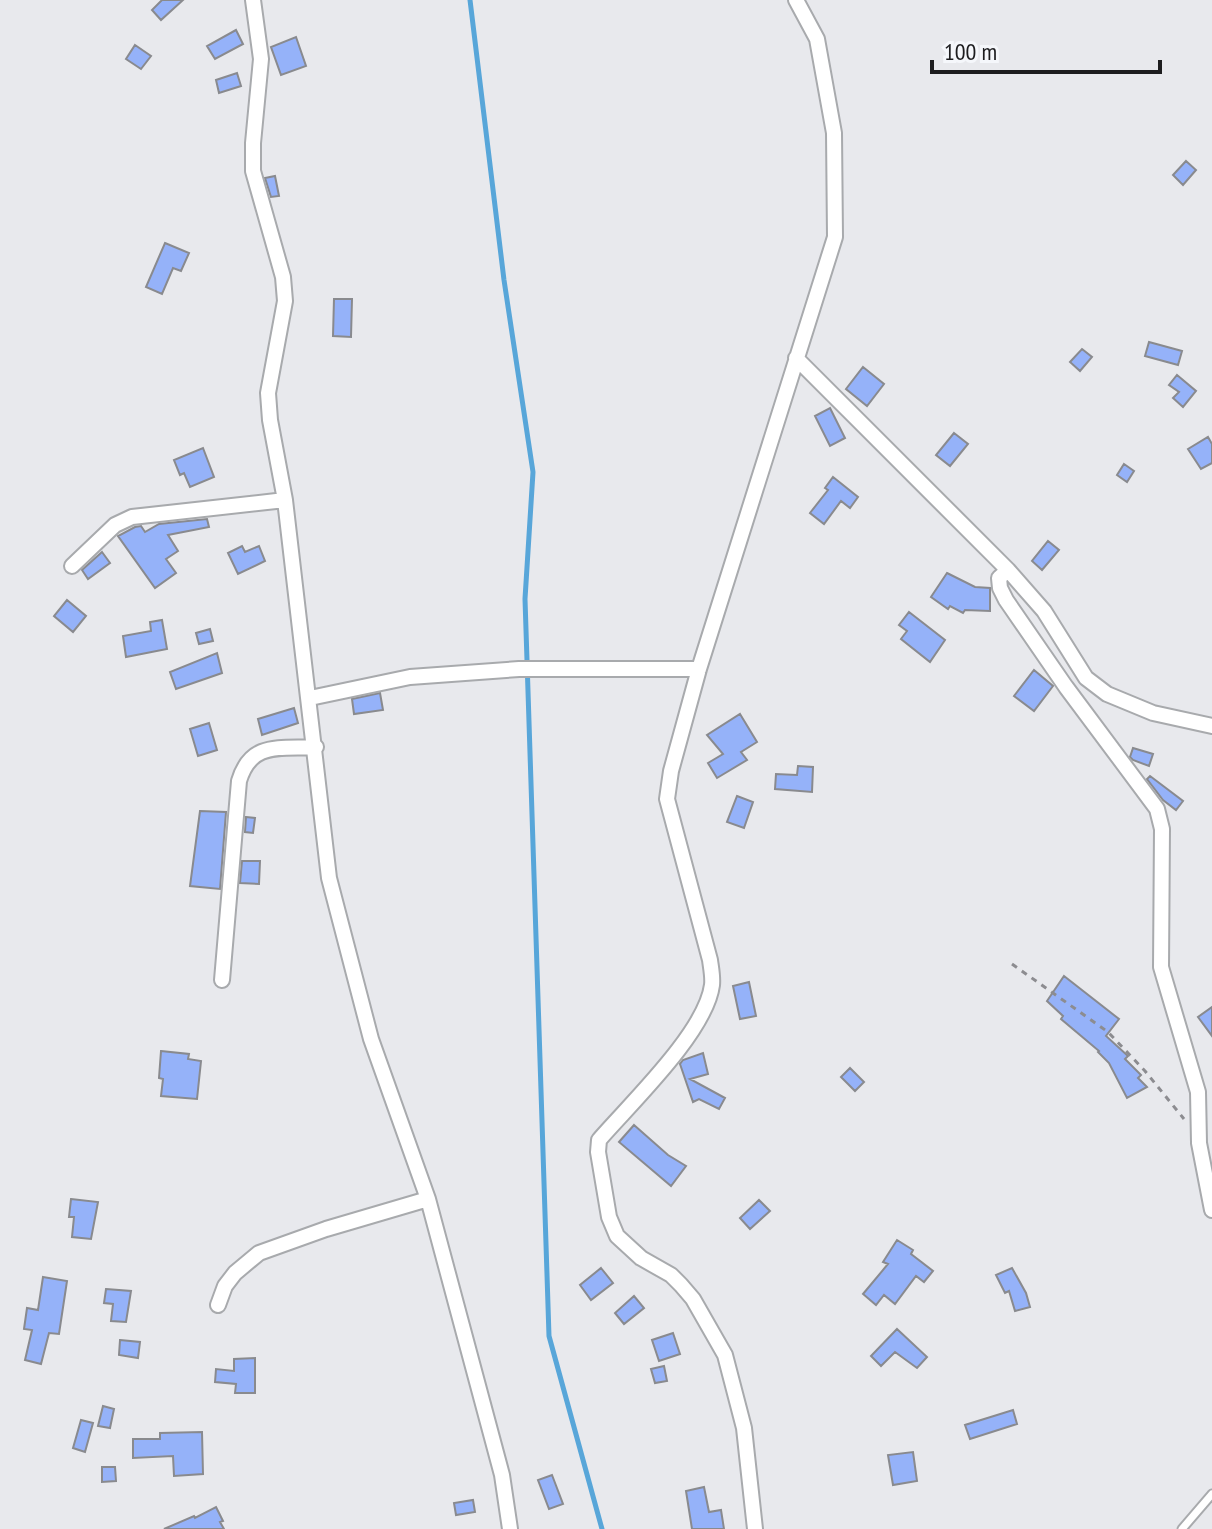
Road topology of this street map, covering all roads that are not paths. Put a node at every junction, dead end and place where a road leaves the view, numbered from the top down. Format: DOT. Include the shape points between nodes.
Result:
graph roads {
  1 [pos="253,0"];
  2 [pos="796,0"];
  3 [pos="796,358"];
  4 [pos="285,500"];
  5 [pos="72,566"];
  6 [pos="1008,570"];
  7 [pos="699,669"];
  8 [pos="310,698"];
  9 [pos="1212,726"];
  10 [pos="316,747"];
  11 [pos="222,980"];
  12 [pos="428,1199"];
  13 [pos="1212,1210"];
  14 [pos="218,1305"];
  15 [pos="1212,1494"];
  16 [pos="510,1529"];
  17 [pos="755,1529"];
  18 [pos="1182,1529"];
  1 -- 4 [label="street" via="261,59 253,171 285,301 268,393"];
  2 -- 3 [label="street" via="817,39 834,133 835,237"];
  3 -- 6 [label="street"];
  3 -- 7 [label="street"];
  4 -- 5 [label="street" via="132,517 115,525"];
  4 -- 8 [label="street"];
  6 -- 9 [label="street" via="1044,611 1086,678 1107,694 1153,713"];
  6 -- 13 [label="street" via="999,578 1006,600 1157,809 1162,829 1161,967 1198,1092 1199,1138"];
  7 -- 8 [label="street" via="519,669 410,677"];
  7 -- 17 [label="street" via="667,799 712,985 703,1012 659,1075 599,1140 598,1152 617,1236 681,1285 725,1355 744,1428"];
  8 -- 10 [label="street"];
  10 -- 11 [label="street" via="262,750 244,765"];
  10 -- 12 [label="street" via="329,878 371,1039"];
  12 -- 14 [label="street" via="259,1253 235,1273"];
  12 -- 16 [label="street" via="502,1475"];
  15 -- 18 [label="lane"];
}
